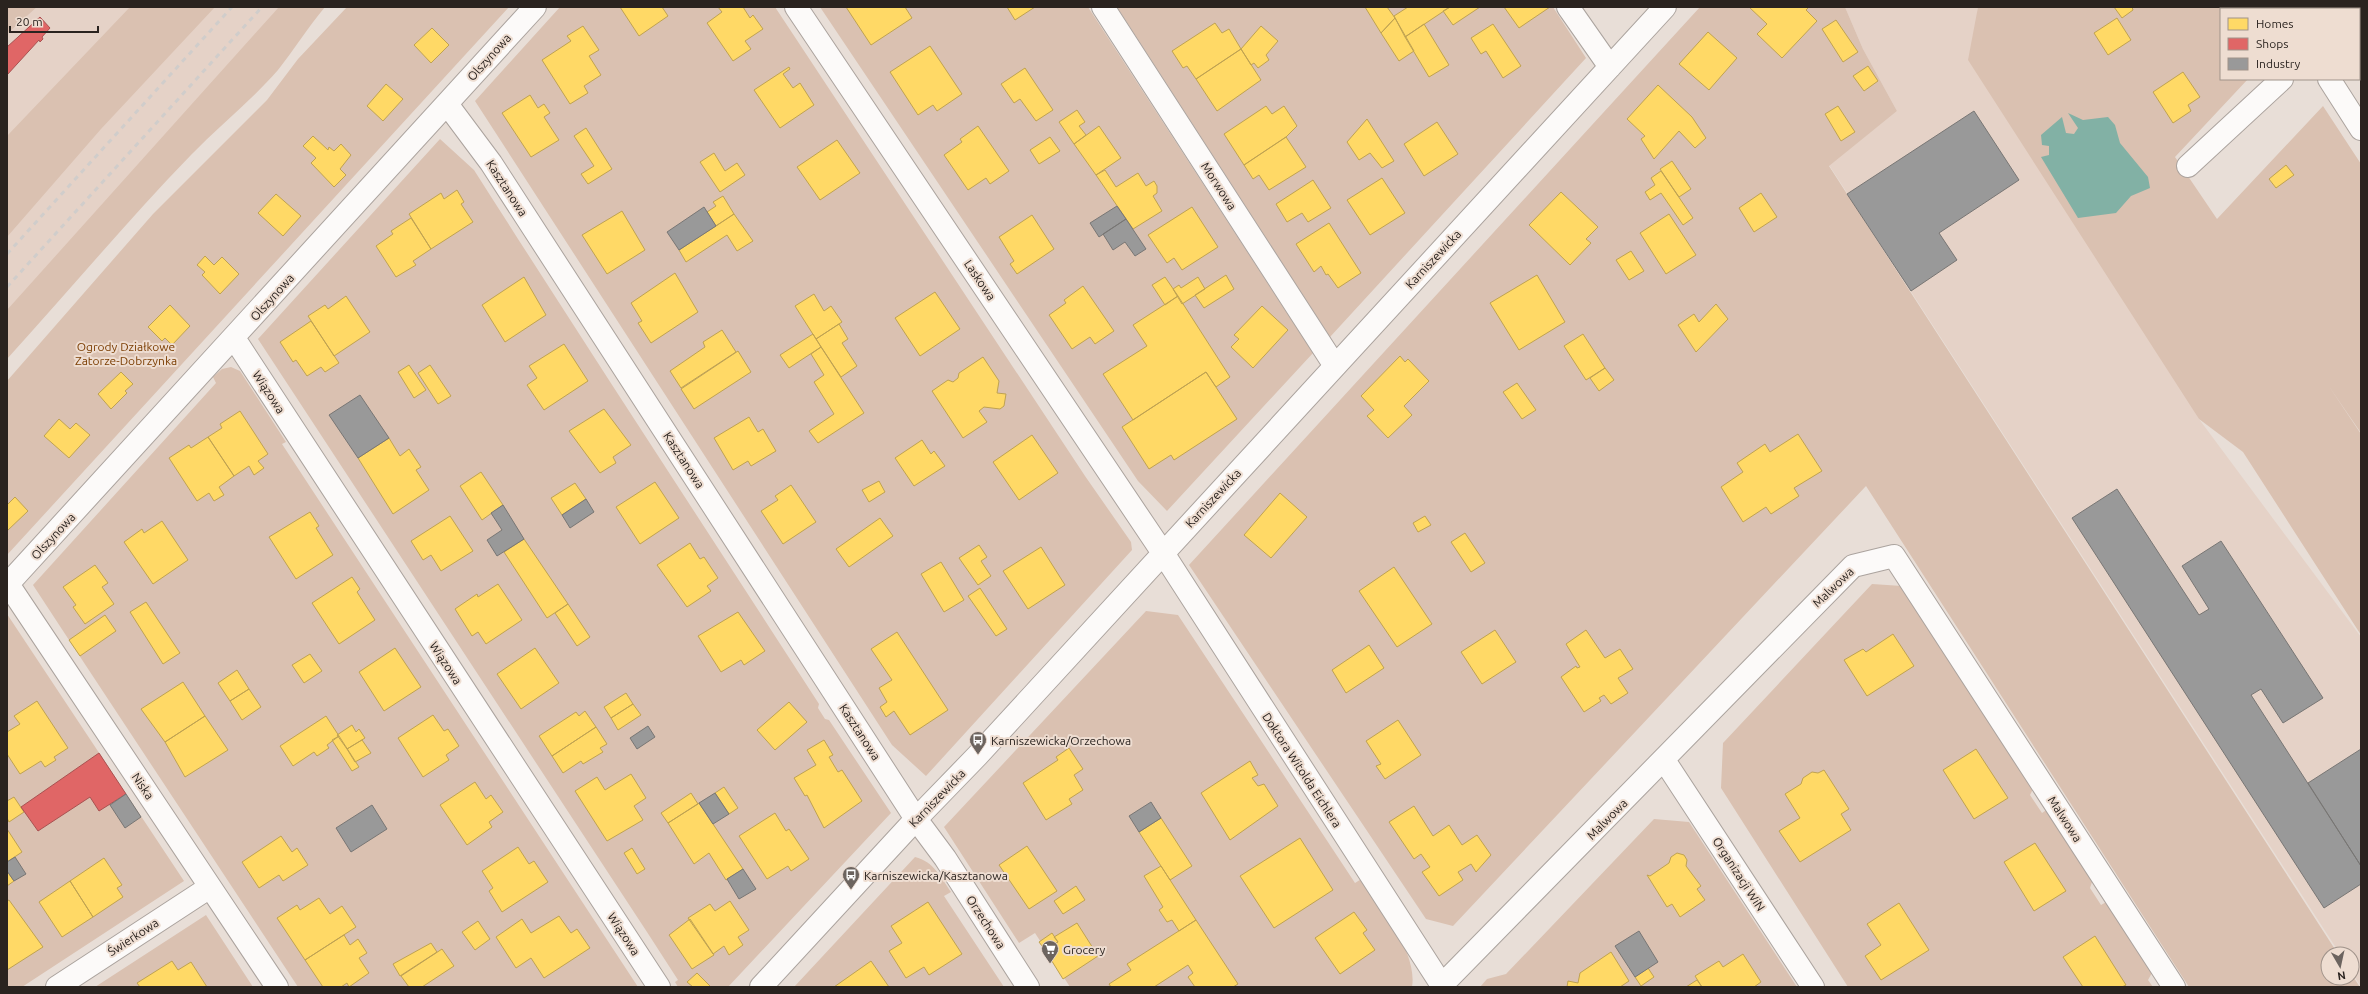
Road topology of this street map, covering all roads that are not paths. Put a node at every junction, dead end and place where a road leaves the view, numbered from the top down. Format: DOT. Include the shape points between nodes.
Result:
graph roads {
  1 [pos="535,7"];
  2 [pos="796,7"];
  3 [pos="1103,7"];
  4 [pos="1568,7"];
  5 [pos="1665,7"];
  6 [pos="1610,67"];
  7 [pos="2281,80"];
  8 [pos="2330,80"];
  9 [pos="447,104"];
  10 [pos="2361,129"];
  11 [pos="2188,166"];
  12 [pos="234,338"];
  13 [pos="1335,366"];
  14 [pos="1163,553"];
  15 [pos="8,584"];
  16 [pos="1664,760"];
  17 [pos="916,819"];
  18 [pos="210,887"];
  19 [pos="57,987"];
  20 [pos="277,987"];
  21 [pos="659,987"];
  22 [pos="761,987"];
  23 [pos="1028,987"];
  24 [pos="1442,987"];
  25 [pos="1813,987"];
  26 [pos="2174,987"];
  1 -- 9 [label="street, Olszynowa"];
  2 -- 14 [label="street, Laskowa"];
  3 -- 13 [label="street, Morwowa"];
  4 -- 6 [label="street"];
  5 -- 6 [label="street, Karniszewicka"];
  6 -- 13 [label="street, Karniszewicka"];
  7 -- 11 [label="street"];
  8 -- 10 [label="street"];
  9 -- 12 [label="street, Olszynowa"];
  9 -- 17 [label="street, Kasztanowa" via="496,169"];
  12 -- 15 [label="street, Olszynowa"];
  12 -- 21 [label="street, Wiązowa"];
  13 -- 14 [label="street, Karniszewicka"];
  14 -- 17 [label="street, Karniszewicka"];
  14 -- 24 [label="street, Doktora Witolda Eichlera"];
  15 -- 18 [label="street, Niska"];
  16 -- 24 [label="street, Malwowa"];
  16 -- 25 [label="street, Organizacji WiN"];
  16 -- 26 [label="street, Malwowa" via="1853,566 1894,556"];
  17 -- 22 [label="street, Karniszewicka"];
  17 -- 23 [label="street, Orzechowa" via="945,858"];
  18 -- 19 [label="street, Świerkowa"];
  18 -- 20 [label="street, Niska"];
}
